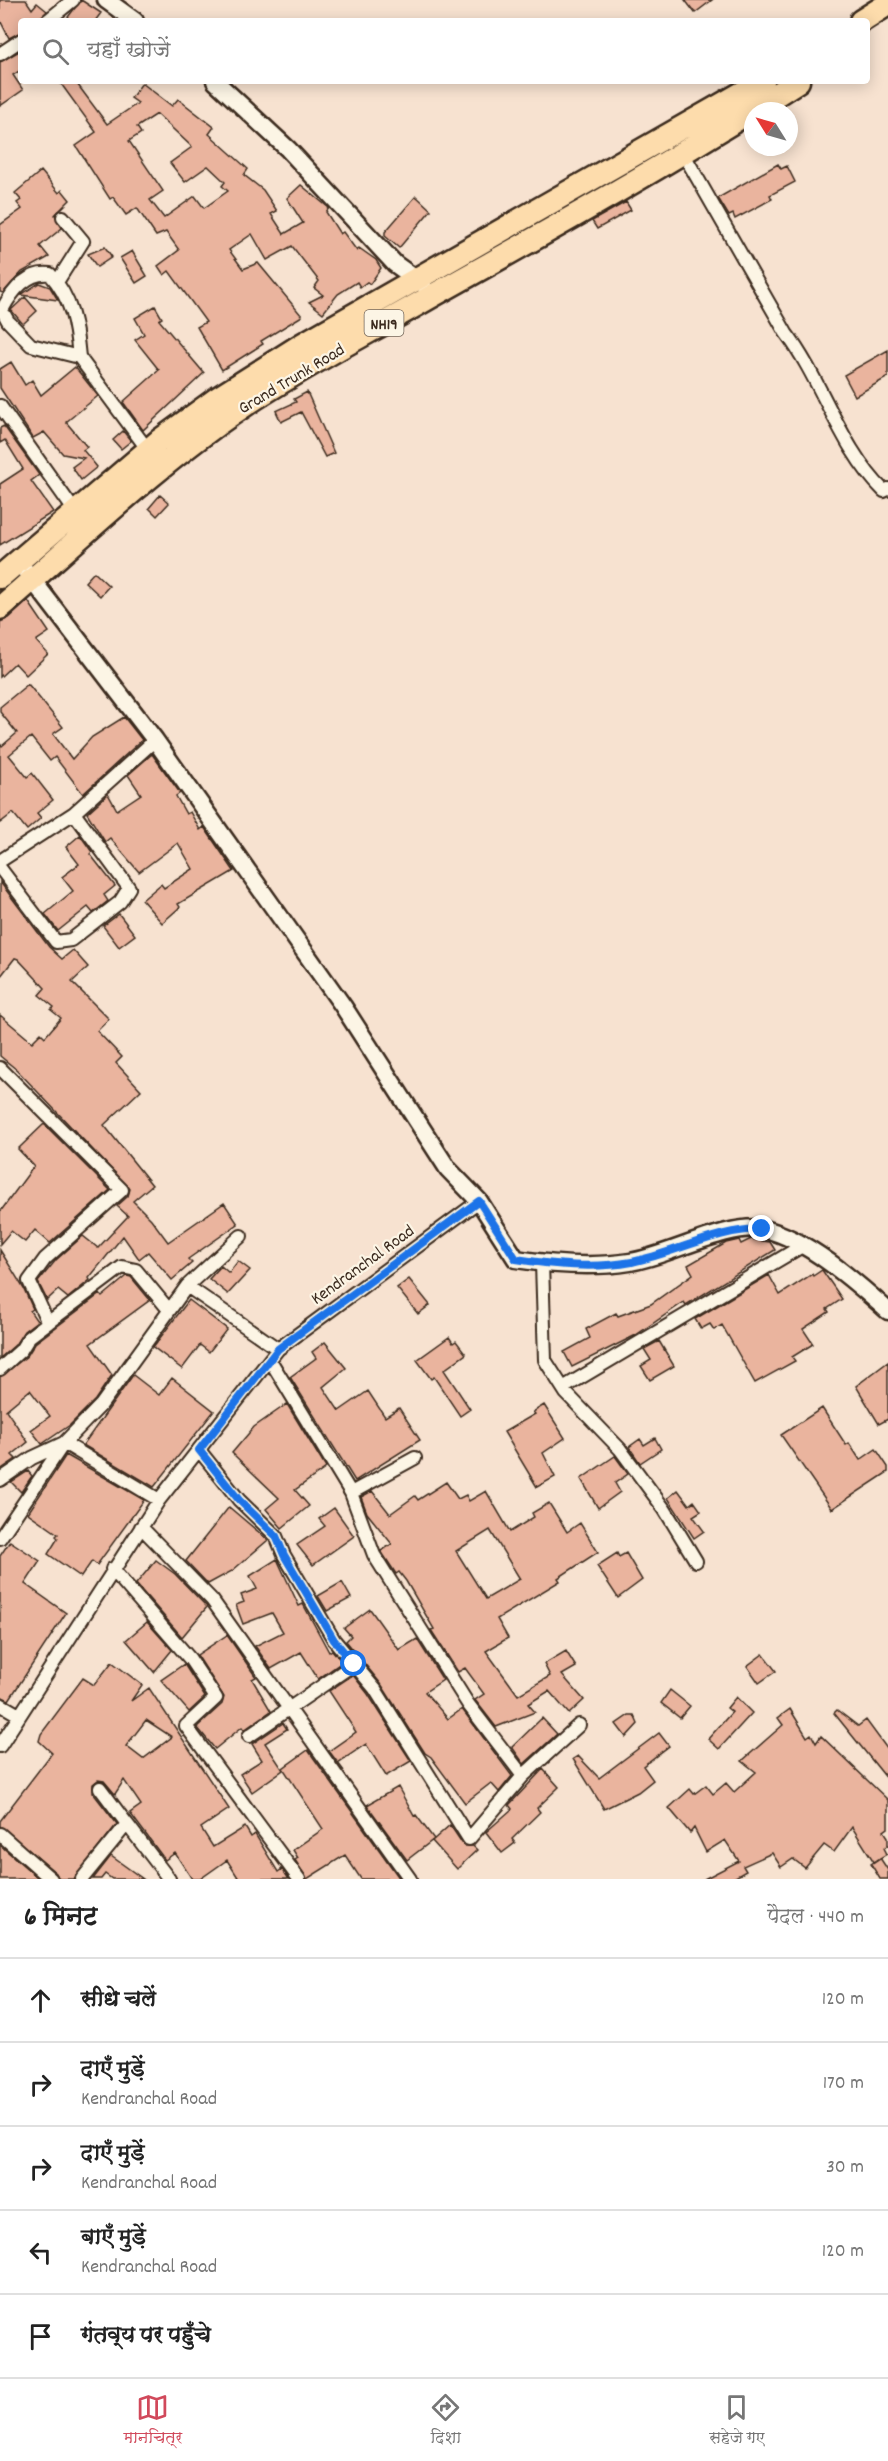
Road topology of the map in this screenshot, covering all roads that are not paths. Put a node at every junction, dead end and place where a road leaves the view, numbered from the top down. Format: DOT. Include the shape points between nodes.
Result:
graph roads {
  1 [pos="73,0"];
  2 [pos="106,0"];
  3 [pos="888,4"];
  4 [pos="51,18"];
  5 [pos="131,18"];
  6 [pos="866,18"];
  7 [pos="888,22"];
  8 [pos="870,33"];
  9 [pos="18,42"];
  10 [pos="0,54"];
  11 [pos="218,84"];
  12 [pos="759,84"];
  13 [pos="793,84"];
  14 [pos="683,153"];
  15 [pos="63,217"];
  16 [pos="417,278"];
  17 [pos="57,282"];
  18 [pos="435,295"];
  19 [pos="79,357"];
  20 [pos="0,406"];
  21 [pos="148,450"];
  22 [pos="888,489"];
  23 [pos="76,513"];
  24 [pos="18,561"];
  25 [pos="0,577"];
  26 [pos="32,580"];
  27 [pos="0,608"];
  28 [pos="155,740"];
  29 [pos="74,813"];
  30 [pos="0,861"];
  31 [pos="0,868"];
  32 [pos="0,1068"];
  33 [pos="479,1201"];
  34 [pos="241,1236"];
  35 [pos="802,1246"];
  36 [pos="542,1263"];
  37 [pos="187,1286"];
  38 [pos="169,1310"];
  39 [pos="888,1311"];
  40 [pos="48,1323"];
  41 [pos="278,1349"];
  42 [pos="270,1360"];
  43 [pos="0,1369"];
  44 [pos="562,1388"];
  45 [pos="63,1443"];
  46 [pos="199,1450"];
  47 [pos="415,1458"];
  48 [pos="0,1480"];
  49 [pos="351,1493"];
  50 [pos="159,1500"];
  51 [pos="141,1527"];
  52 [pos="0,1538"];
  53 [pos="696,1561"];
  54 [pos="112,1569"];
  55 [pos="354,1664"];
  56 [pos="0,1704"];
  57 [pos="290,1709"];
  58 [pos="19,1715"];
  59 [pos="579,1725"];
  60 [pos="249,1736"];
  61 [pos="0,1746"];
  62 [pos="523,1776"];
  63 [pos="100,1788"];
  64 [pos="126,1824"];
  65 [pos="0,1834"];
  66 [pos="51,1879"];
  67 [pos="82,1879"];
  68 [pos="169,1879"];
  69 [pos="299,1879"];
  70 [pos="410,1879"];
  1 -- 4 [label="street"];
  2 -- 5 [label="street"];
  3 -- 6 [label="highway"];
  7 -- 8 [label="highway"];
  9 -- 10 [label="street"];
  11 -- 16 [label="street" via="288,149 395,264"];
  12 -- 16 [label="highway, Grand Trunk Road / NH19"];
  13 -- 14 [label="highway, Grand Trunk Road / NH19"];
  14 -- 18 [label="highway, Grand Trunk Road / NH19"];
  14 -- 22 [label="street" via="799,351 864,472 884,491"];
  15 -- 17 [label="street" via="83,241"];
  16 -- 18 [label="street"];
  16 -- 21 [label="highway, Grand Trunk Road / NH19" via="218,398"];
  17 -- 19 [label="street" via="75,317"];
  17 -- 19 [label="street" via="50,274 29,277 11,294 2,310 31,345"];
  18 -- 26 [label="highway, Grand Trunk Road / NH19" via="309,366 202,435"];
  19 -- 21 [label="street"];
  20 -- 23 [label="street"];
  21 -- 23 [label="highway, Grand Trunk Road / NH19"];
  23 -- 24 [label="highway, Grand Trunk Road / NH19"];
  24 -- 25 [label="highway, Grand Trunk Road / NH19"];
  24 -- 26 [label="street"];
  26 -- 27 [label="highway, Grand Trunk Road / NH19"];
  26 -- 28 [label="street"];
  28 -- 29 [label="street"];
  28 -- 33 [label="street" via="343,1006 448,1169"];
  29 -- 30 [label="street"];
  29 -- 31 [label="street" via="129,888 120,902 71,940 56,942"];
  32 -- 40 [label="street" via="122,1190 45,1258 29,1281"];
  33 -- 36 [label="street" via="516,1259"];
  33 -- 41 [label="street, Kendranchal Road"];
  34 -- 37 [label="street"];
  35 -- 36 [label="street" via="781,1234 741,1229 631,1262 564,1266"];
  35 -- 39 [label="street" via="860,1286"];
  35 -- 44 [label="street"];
  36 -- 44 [label="street" via="544,1360"];
  37 -- 38 [label="street"];
  37 -- 41 [label="street"];
  38 -- 40 [label="street" via="136,1270 122,1267"];
  38 -- 45 [label="street" via="101,1405"];
  40 -- 43 [label="street" via="29,1337"];
  41 -- 42 [label="street, Kendranchal Road"];
  42 -- 46 [label="street, Kendranchal Road"];
  42 -- 49 [label="street"];
  44 -- 53 [label="street" via="620,1449"];
  45 -- 48 [label="street"];
  45 -- 50 [label="street"];
  45 -- 52 [label="street"];
  46 -- 50 [label="street, Kendranchal Road"];
  46 -- 55 [label="street" via="239,1500 276,1536 334,1640"];
  47 -- 49 [label="street"];
  49 -- 62 [label="street" via="374,1555 468,1704"];
  50 -- 51 [label="street, Kendranchal Road"];
  51 -- 54 [label="street, Kendranchal Road"];
  51 -- 57 [label="street" via="212,1600"];
  54 -- 58 [label="street, Kendranchal Road"];
  54 -- 69 [label="street" via="190,1659 216,1698 186,1726"];
  55 -- 57 [label="street"];
  55 -- 62 [label="street" via="375,1689 469,1839"];
  56 -- 58 [label="street"];
  57 -- 60 [label="street"];
  57 -- 70 [label="street"];
  58 -- 61 [label="street, Kendranchal Road"];
  59 -- 62 [label="street"];
  63 -- 64 [label="street"];
  64 -- 67 [label="street"];
  64 -- 68 [label="street"];
  65 -- 66 [label="street"];
}
